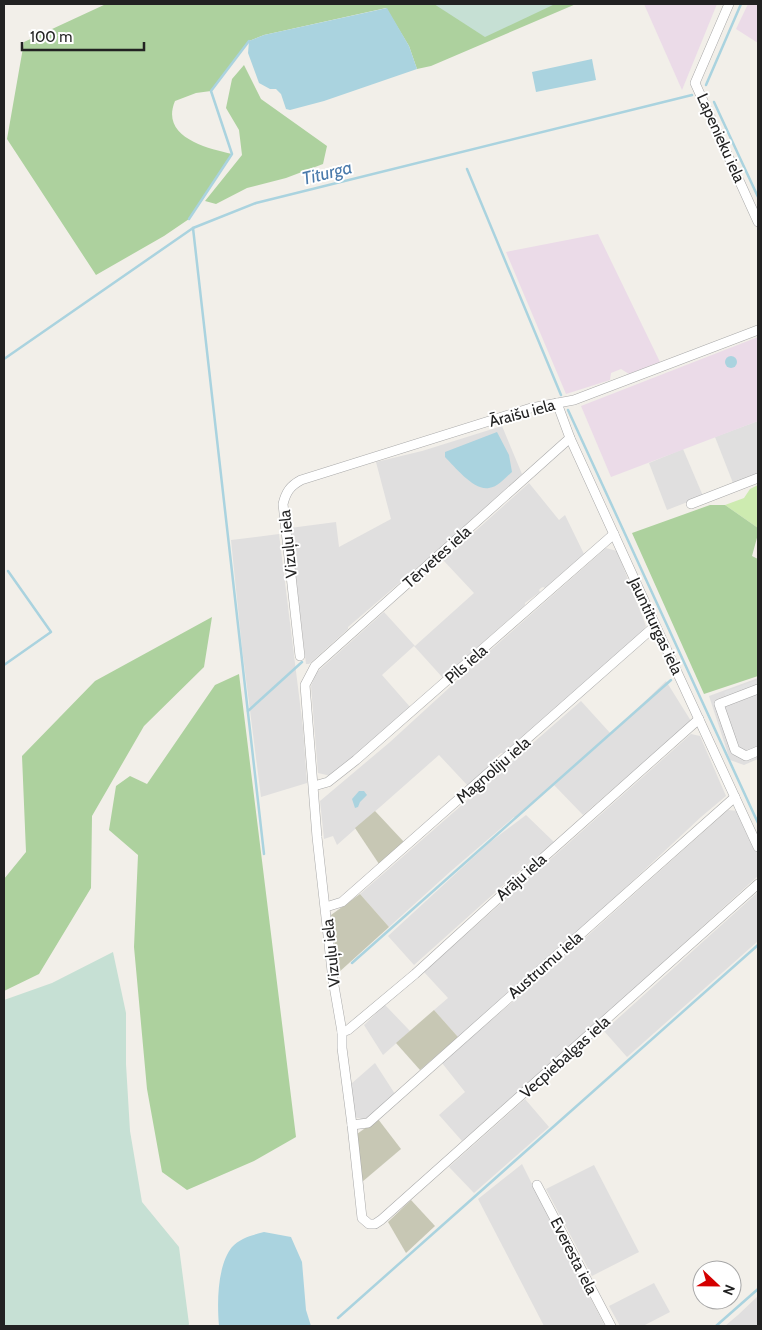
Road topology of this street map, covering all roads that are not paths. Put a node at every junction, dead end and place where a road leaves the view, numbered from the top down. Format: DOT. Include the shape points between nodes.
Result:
graph roads {
  1 [pos="729,4"];
  2 [pos="758,222"];
  3 [pos="758,330"];
  4 [pos="557,404"];
  5 [pos="570,438"];
  6 [pos="758,478"];
  7 [pos="286,493"];
  8 [pos="691,504"];
  9 [pos="614,534"];
  10 [pos="656,626"];
  11 [pos="300,656"];
  12 [pos="308,678"];
  13 [pos="758,689"];
  14 [pos="699,720"];
  15 [pos="758,751"];
  16 [pos="314,786"];
  17 [pos="735,797"];
  18 [pos="758,847"];
  19 [pos="758,884"];
  20 [pos="326,907"];
  21 [pos="342,1032"];
  22 [pos="352,1125"];
  23 [pos="537,1185"];
  24 [pos="369,1224"];
  25 [pos="610,1326"];
  1 -- 2 [label="street, Lapenieku iela" via="695,83"];
  3 -- 4 [label="street, Āraišu iela"];
  4 -- 5 [label="street, Jauntiturgas iela"];
  4 -- 7 [label="street, Āraišu iela" via="531,408 300,480"];
  5 -- 9 [label="street, Jauntiturgas iela"];
  5 -- 12 [label="street, Tērvetes iela" via="315,666"];
  6 -- 8 [label="street"];
  7 -- 11 [label="street, Vizuļu iela" via="283,504"];
  9 -- 10 [label="street, Jauntiturgas iela"];
  9 -- 16 [label="street, Pils iela" via="356,760 328,782"];
  10 -- 14 [label="street, Jauntiturgas iela"];
  10 -- 20 [label="street, Magnoliju iela" via="342,902"];
  12 -- 16 [label="street, Vizuļu iela" via="305,692"];
  13 -- 15 [label="street" via="719,704 735,750 746,756"];
  14 -- 17 [label="street, Jauntiturgas iela"];
  14 -- 21 [label="street, Arāju iela" via="415,974"];
  16 -- 20 [label="street, Vizuļu iela"];
  17 -- 18 [label="street, Jauntiturgas iela"];
  17 -- 22 [label="street, Austrumu iela" via="368,1123"];
  19 -- 24 [label="street, Vecpiebalgas iela" via="422,1185 381,1220"];
  20 -- 21 [label="street, Vizuļu iela"];
  21 -- 22 [label="street, Vizuļu iela"];
  22 -- 24 [label="street, Vizuļu iela" via="362,1218"];
  23 -- 25 [label="street, Everesta iela"];
}
